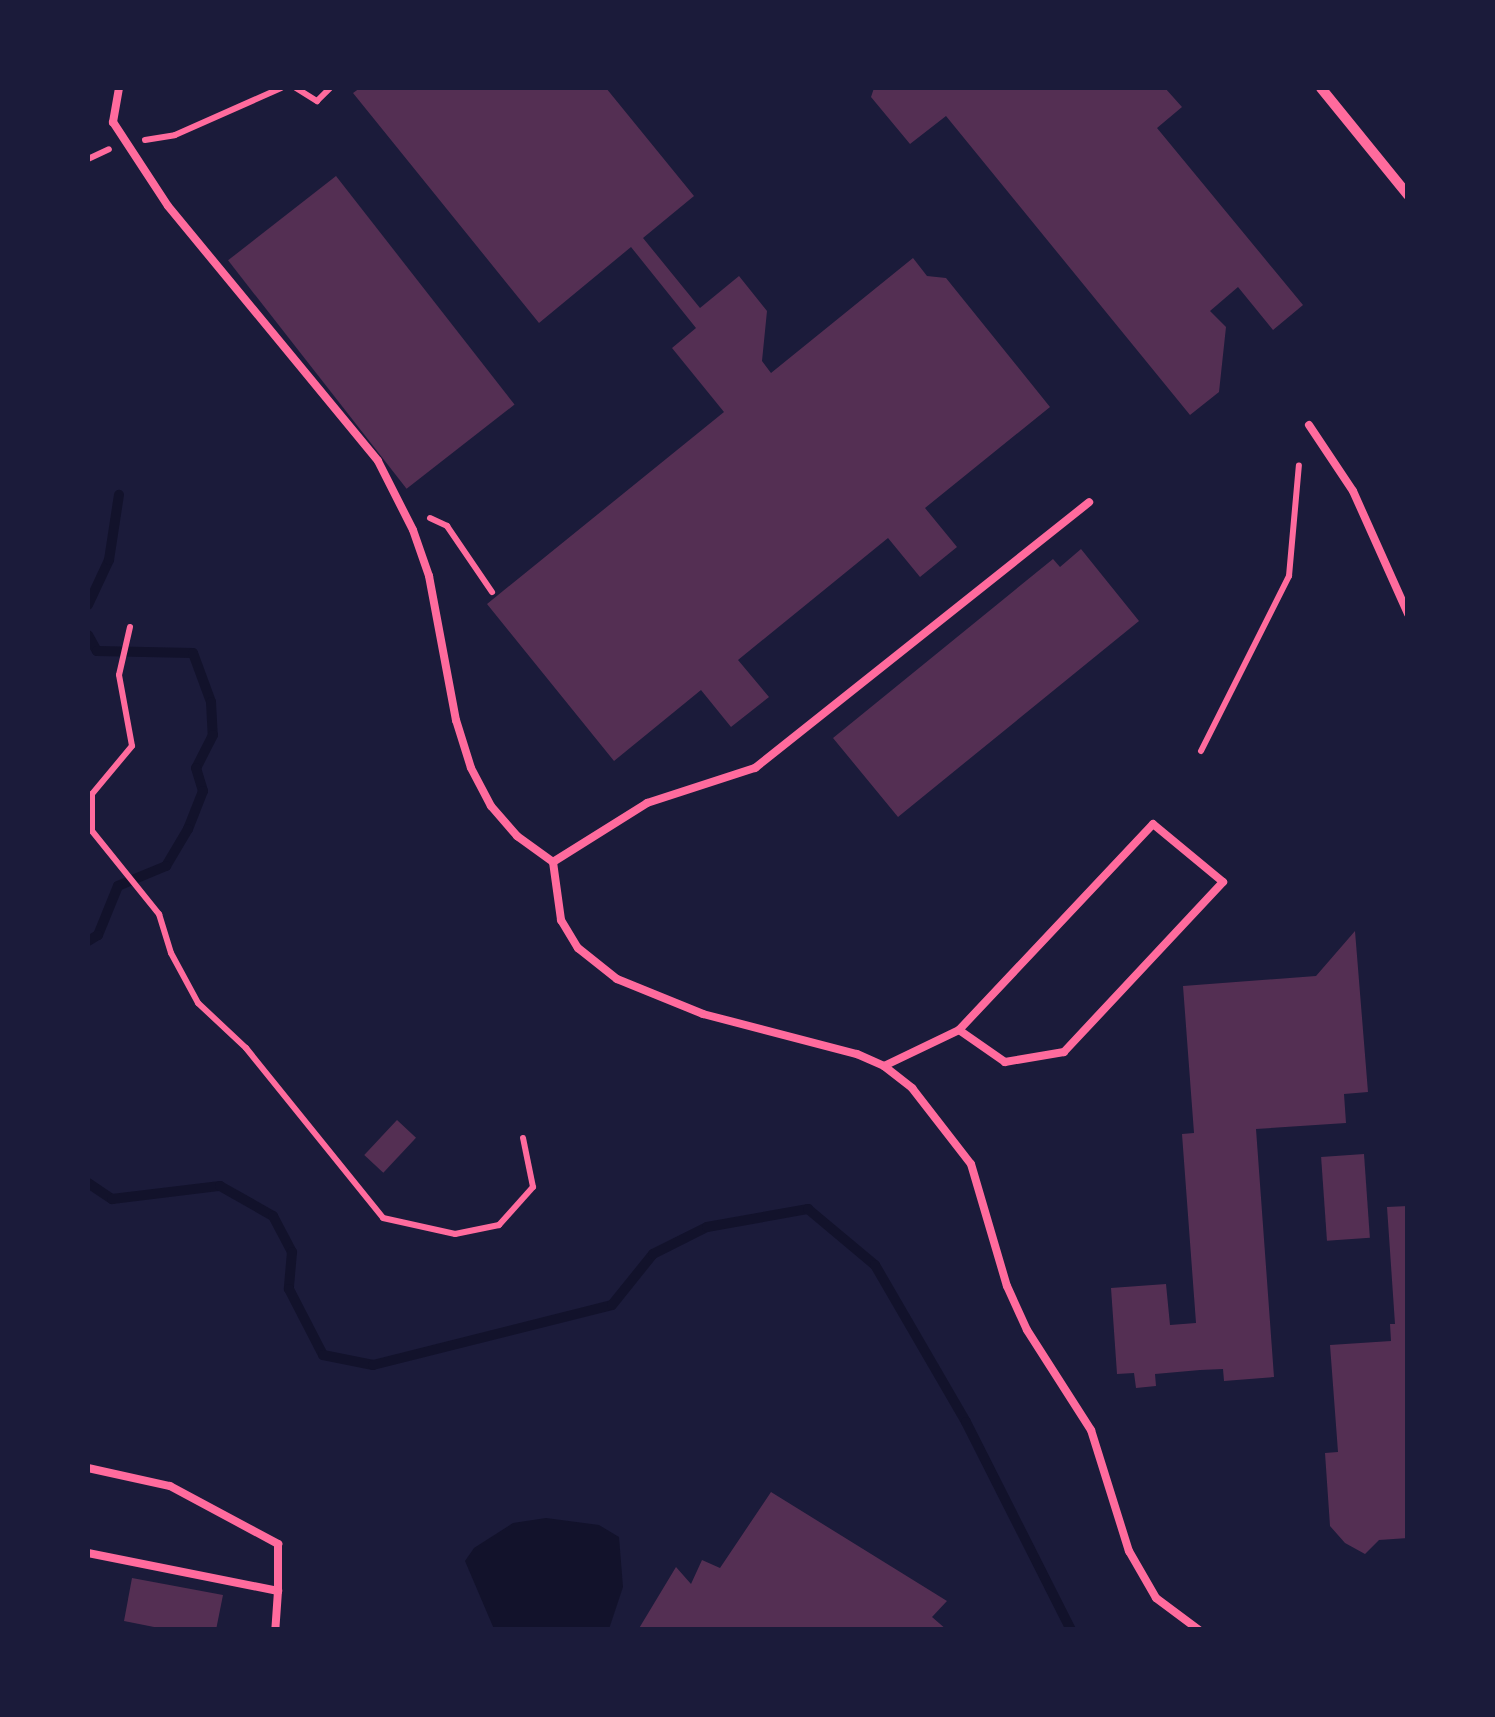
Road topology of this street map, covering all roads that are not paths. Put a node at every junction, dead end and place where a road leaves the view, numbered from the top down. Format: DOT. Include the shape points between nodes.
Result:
graph roads {
  1 [pos="119,88"];
  2 [pos="1321,88"];
  3 [pos="1408,194"];
  4 [pos="1309,425"];
  5 [pos="1089,502"];
  6 [pos="1408,614"];
  7 [pos="554,862"];
  8 [pos="958,1030"];
  9 [pos="884,1066"];
  10 [pos="88,1468"];
  11 [pos="88,1552"];
  12 [pos="278,1590"];
  13 [pos="275,1630"];
  14 [pos="1199,1630"];
  1 -- 7 [label="lane" via="113,122 168,206 378,461 429,576 471,768 490,806"];
  2 -- 3 [label="street"];
  4 -- 6 [label="lane" via="1353,491"];
  5 -- 7 [label="lane" via="755,768 647,802"];
  7 -- 9 [label="lane" via="561,920 578,948 617,978 703,1014"];
  8 -- 8 [label="lane" via="1006,1062 1064,1052 1223,882 1153,824"];
  8 -- 9 [label="lane"];
  9 -- 14 [label="lane" via="912,1088 971,1164 1007,1286 1091,1430 1129,1550 1156,1598"];
  10 -- 12 [label="lane" via="170,1486 278,1544"];
  11 -- 12 [label="lane"];
  12 -- 13 [label="lane"];
}
